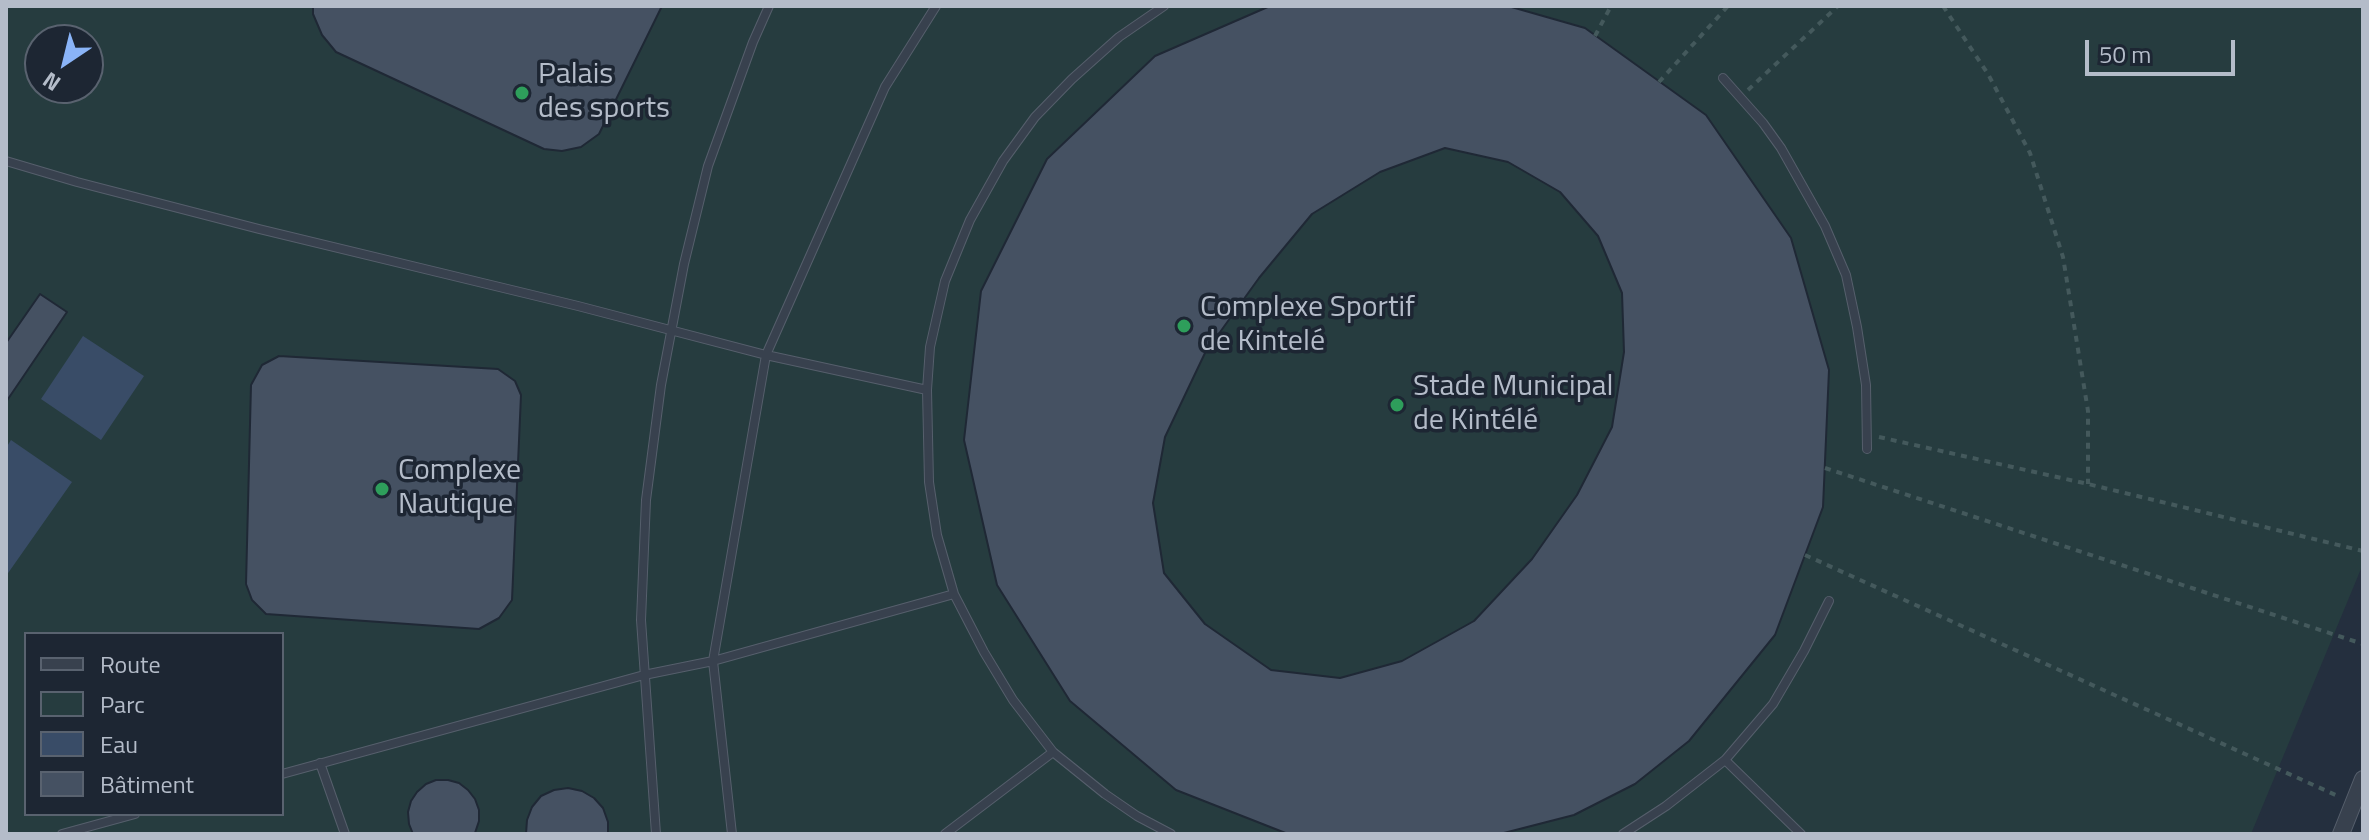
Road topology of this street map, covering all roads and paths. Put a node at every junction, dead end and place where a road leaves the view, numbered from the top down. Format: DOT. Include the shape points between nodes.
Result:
graph roads {
  1 [pos="769,6"];
  2 [pos="936,6"];
  3 [pos="1164,6"];
  4 [pos="1611,6"];
  5 [pos="1728,6"];
  6 [pos="1838,6"];
  7 [pos="1943,6"];
  8 [pos="1595,36"];
  9 [pos="1723,78"];
  10 [pos="1659,82"];
  11 [pos="1740,97"];
  12 [pos="6,161"];
  13 [pos="671,330"];
  14 [pos="766,355"];
  15 [pos="927,390"];
  16 [pos="1866,435"];
  17 [pos="1867,449"];
  18 [pos="1825,468"];
  19 [pos="2088,484"];
  20 [pos="2363,551"];
  21 [pos="1805,555"];
  22 [pos="954,594"];
  23 [pos="1829,601"];
  24 [pos="2363,644"];
  25 [pos="713,661"];
  26 [pos="644,675"];
  27 [pos="1053,752"];
  28 [pos="1725,760"];
  29 [pos="320,763"];
  30 [pos="284,773"];
  31 [pos="2363,779"];
  32 [pos="2358,804"];
  33 [pos="128,816"];
  34 [pos="62,834"];
  35 [pos="345,834"];
  36 [pos="656,834"];
  37 [pos="732,834"];
  38 [pos="945,834"];
  39 [pos="1171,834"];
  40 [pos="1623,834"];
  41 [pos="1801,834"];
  42 [pos="2341,834"];
  1 -- 13 [label="lane" via="708,166"];
  2 -- 14 [label="lane" via="885,87"];
  3 -- 15 [label="lane" via="1072,79 1003,161 970,220 945,281 930,347"];
  4 -- 8 [label="path"];
  5 -- 10 [label="path"];
  6 -- 11 [label="path"];
  7 -- 19 [label="path" via="1988,74 2030,153 2063,257 2088,411"];
  9 -- 11 [label="lane"];
  11 -- 16 [label="lane" via="1781,148 1846,275 1866,385"];
  12 -- 13 [label="lane"];
  13 -- 14 [label="lane"];
  13 -- 26 [label="lane" via="646,500"];
  14 -- 15 [label="lane"];
  14 -- 25 [label="lane"];
  15 -- 22 [label="lane" via="929,482"];
  16 -- 17 [label="lane"];
  16 -- 19 [label="path"];
  18 -- 24 [label="path"];
  19 -- 20 [label="path"];
  21 -- 32 [label="path"];
  22 -- 25 [label="lane"];
  22 -- 27 [label="lane" via="1013,700"];
  23 -- 28 [label="lane" via="1773,704"];
  25 -- 26 [label="lane"];
  25 -- 37 [label="lane"];
  26 -- 29 [label="lane"];
  26 -- 36 [label="lane"];
  27 -- 38 [label="lane"];
  27 -- 39 [label="lane" via="1105,794"];
  28 -- 40 [label="lane"];
  28 -- 41 [label="lane"];
  29 -- 30 [label="lane"];
  29 -- 35 [label="lane"];
  31 -- 32 [label="street"];
  32 -- 42 [label="street"];
  33 -- 34 [label="lane"];
}
